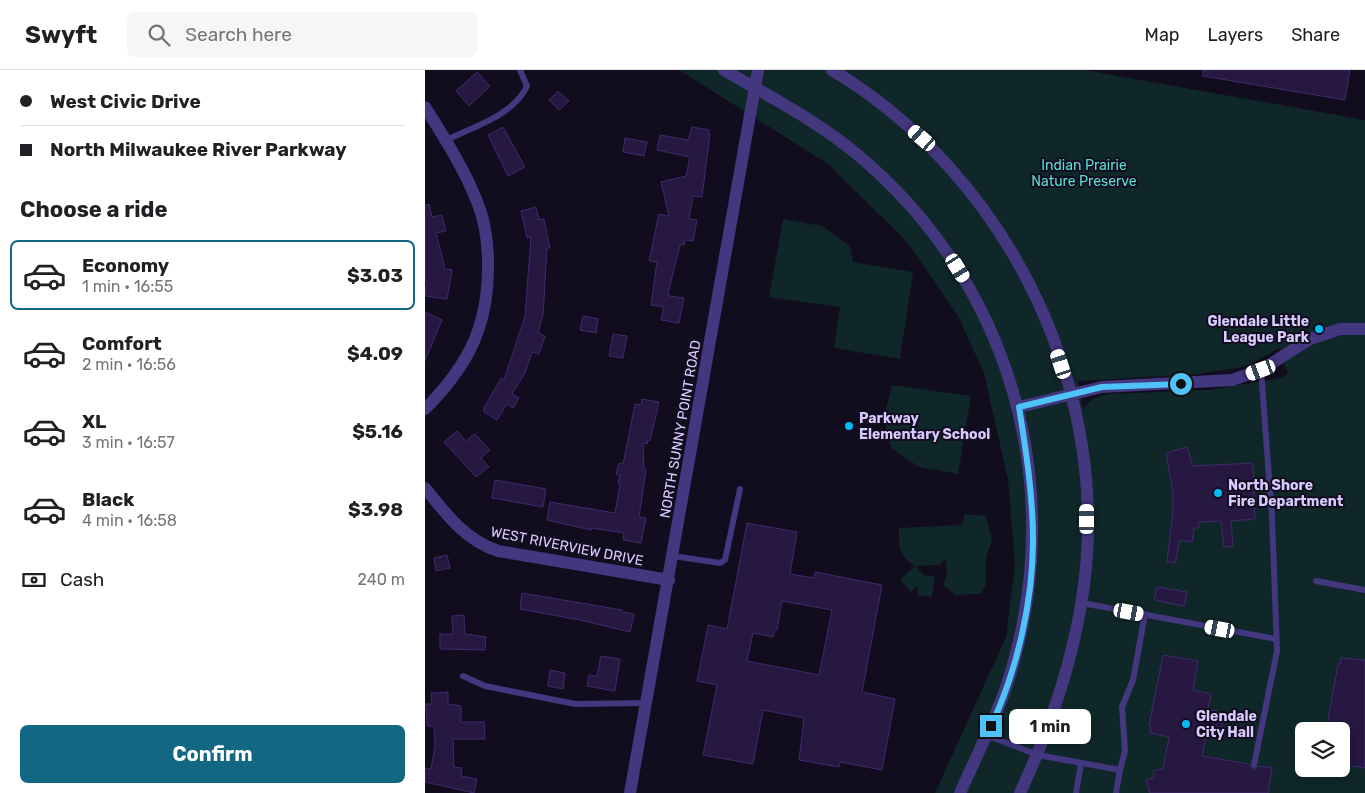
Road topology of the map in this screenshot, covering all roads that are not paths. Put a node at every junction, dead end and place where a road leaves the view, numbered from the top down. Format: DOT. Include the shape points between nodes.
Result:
graph roads {
  1 [pos="520,70"];
  2 [pos="724,70"];
  3 [pos="759,70"];
  4 [pos="832,70"];
  5 [pos="756,88"];
  6 [pos="425,107"];
  7 [pos="446,140"];
  8 [pos="1365,329"];
  9 [pos="1261,370"];
  10 [pos="1071,393"];
  11 [pos="1019,407"];
  12 [pos="425,409"];
  13 [pos="425,488"];
  14 [pos="740,489"];
  15 [pos="673,556"];
  16 [pos="669,580"];
  17 [pos="1316,581"];
  18 [pos="1365,590"];
  19 [pos="1082,604"];
  20 [pos="1145,614"];
  21 [pos="1276,639"];
  22 [pos="463,676"];
  23 [pos="647,703"];
  24 [pos="986,735"];
  25 [pos="1038,756"];
  26 [pos="1081,764"];
  27 [pos="1254,765"];
  28 [pos="1121,770"];
  29 [pos="630,793"];
  30 [pos="960,793"];
  31 [pos="1020,793"];
  32 [pos="1076,793"];
  33 [pos="1116,793"];
  1 -- 7 [label="lane" via="527,86 521,99 491,119"];
  2 -- 5 [label="street"];
  3 -- 5 [label="street, NORTH SUNNY POINT ROAD"];
  4 -- 10 [label="street" via="881,103 922,138 947,163 991,218 1024,272 1047,320"];
  5 -- 11 [label="street" via="826,130 891,184 919,214 949,253 977,299 994,335"];
  5 -- 15 [label="street, NORTH SUNNY POINT ROAD"];
  6 -- 7 [label="street"];
  7 -- 12 [label="street" via="478,204 487,242 487,283 478,331 457,372"];
  8 -- 9 [label="street" via="1340,329 1310,339"];
  9 -- 10 [label="street" via="1233,380 1102,387"];
  9 -- 21 [label="lane" via="1272,517"];
  10 -- 11 [label="street"];
  10 -- 19 [label="street" via="1087,501"];
  11 -- 24 [label="street" via="1031,499 1031,576 1014,662"];
  13 -- 16 [label="street, WEST RIVERVIEW DRIVE" via="468,537 481,545 498,551"];
  14 -- 15 [label="lane" via="725,560"];
  15 -- 16 [label="street, NORTH SUNNY POINT ROAD"];
  16 -- 23 [label="street, NORTH SUNNY POINT ROAD"];
  17 -- 18 [label="lane"];
  19 -- 20 [label="lane"];
  19 -- 25 [label="street" via="1060,694"];
  20 -- 21 [label="lane"];
  20 -- 28 [label="lane" via="1133,680 1122,707 1125,751"];
  21 -- 27 [label="lane" via="1277,651"];
  22 -- 23 [label="lane" via="485,686 575,704"];
  23 -- 29 [label="street, NORTH SUNNY POINT ROAD"];
  24 -- 25 [label="lane"];
  24 -- 30 [label="street"];
  25 -- 26 [label="lane"];
  25 -- 31 [label="street"];
  26 -- 28 [label="lane"];
  26 -- 32 [label="lane"];
  28 -- 33 [label="lane"];
}
